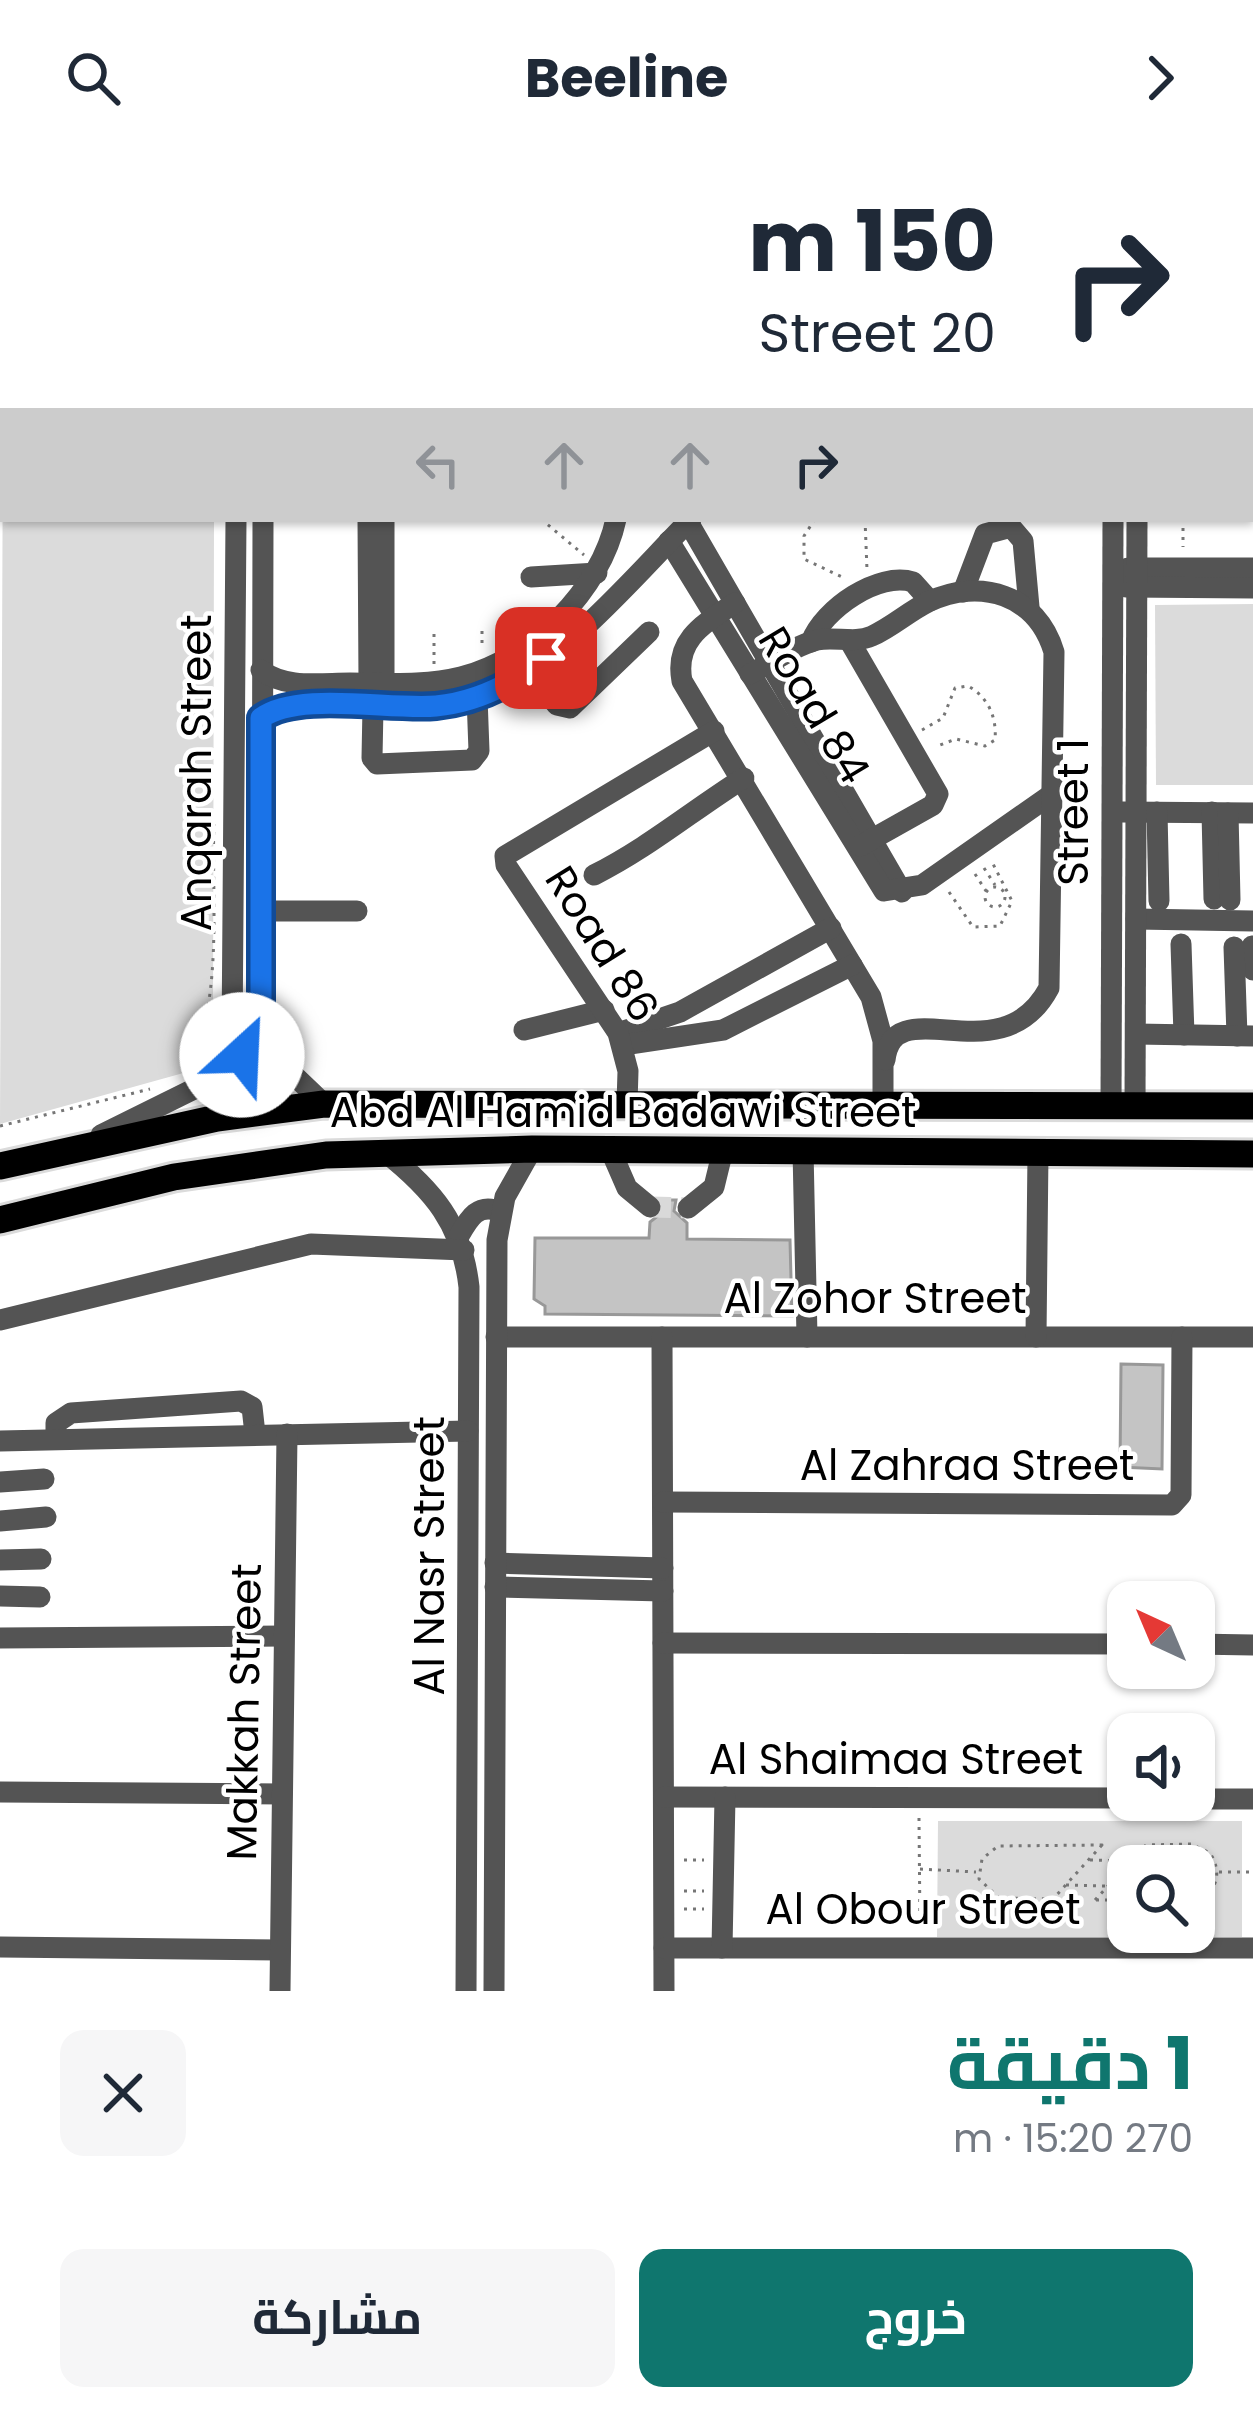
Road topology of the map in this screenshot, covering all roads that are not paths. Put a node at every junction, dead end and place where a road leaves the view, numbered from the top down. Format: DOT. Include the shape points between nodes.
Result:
graph roads {
  1 [pos="236,522"];
  2 [pos="263,522"];
  3 [pos="368,522"];
  4 [pos="384,522"];
  5 [pos="615,522"];
  6 [pos="688,522"];
  7 [pos="691,522"];
  8 [pos="1114,522"];
  9 [pos="1136,522"];
  10 [pos="669,541"];
  11 [pos="1253,568"];
  12 [pos="598,570"];
  13 [pos="531,577"];
  14 [pos="1125,578"];
  15 [pos="1253,588"];
  16 [pos="963,592"];
  17 [pos="930,601"];
  18 [pos="1029,608"];
  19 [pos="725,609"];
  20 [pos="569,623"];
  21 [pos="649,632"];
  22 [pos="849,640"];
  23 [pos="811,642"];
  24 [pos="760,669"];
  25 [pos="261,670"];
  26 [pos="529,671"];
  27 [pos="377,683"];
  28 [pos="478,698"];
  29 [pos="373,707"];
  30 [pos="261,718"];
  31 [pos="714,731"];
  32 [pos="744,778"];
  33 [pos="1052,794"];
  34 [pos="1146,811"];
  35 [pos="1112,812"];
  36 [pos="1220,813"];
  37 [pos="1253,813"];
  38 [pos="864,844"];
  39 [pos="594,875"];
  40 [pos="1222,899"];
  41 [pos="1159,901"];
  42 [pos="261,911"];
  43 [pos="357,911"];
  44 [pos="1136,919"];
  45 [pos="1253,921"];
  46 [pos="831,928"];
  47 [pos="1181,944"];
  48 [pos="1243,946"];
  49 [pos="852,965"];
  50 [pos="1253,970"];
  51 [pos="604,1010"];
  52 [pos="524,1030"];
  53 [pos="1136,1034"];
  54 [pos="1184,1035"];
  55 [pos="1245,1036"];
  56 [pos="266,1037"];
  57 [pos="620,1039"];
  58 [pos="232,1041"];
  59 [pos="885,1060"];
  60 [pos="324,1104"];
  61 [pos="627,1105"];
  62 [pos="883,1105"];
  63 [pos="1123,1106"];
  64 [pos="1253,1106"];
  65 [pos="532,1149"];
  66 [pos="610,1149"];
  67 [pos="70,1150"];
  68 [pos="724,1150"];
  69 [pos="802,1150"];
  70 [pos="385,1152"];
  71 [pos="1038,1152"];
  72 [pos="1253,1154"];
  73 [pos="0,1166"];
  74 [pos="650,1207"];
  75 [pos="688,1208"];
  76 [pos="501,1212"];
  77 [pos="0,1220"];
  78 [pos="461,1243"];
  79 [pos="0,1320"];
  80 [pos="496,1337"];
  81 [pos="662,1337"];
  82 [pos="807,1337"];
  83 [pos="1036,1337"];
  84 [pos="1183,1337"];
  85 [pos="1253,1337"];
  86 [pos="468,1431"];
  87 [pos="255,1434"];
  88 [pos="287,1434"];
  89 [pos="56,1437"];
  90 [pos="0,1441"];
  91 [pos="44,1478"];
  92 [pos="0,1482"];
  93 [pos="663,1502"];
  94 [pos="46,1517"];
  95 [pos="0,1521"];
  96 [pos="41,1559"];
  97 [pos="0,1560"];
  98 [pos="495,1563"];
  99 [pos="663,1580"];
  100 [pos="495,1587"];
  101 [pos="0,1596"];
  102 [pos="40,1597"];
  103 [pos="284,1636"];
  104 [pos="0,1638"];
  105 [pos="663,1643"];
  106 [pos="1107,1644"];
  107 [pos="1215,1644"];
  108 [pos="1253,1645"];
  109 [pos="0,1792"];
  110 [pos="282,1794"];
  111 [pos="664,1797"];
  112 [pos="724,1797"];
  113 [pos="1107,1798"];
  114 [pos="1215,1799"];
  115 [pos="1253,1799"];
  116 [pos="0,1947"];
  117 [pos="664,1948"];
  118 [pos="722,1948"];
  119 [pos="1253,1948"];
  120 [pos="280,1950"];
  121 [pos="280,1991"];
  122 [pos="466,1991"];
  123 [pos="494,1991"];
  124 [pos="664,1991"];
  1 -- 58 [label="street, Anqarah Street"];
  2 -- 25 [label="street, Anqarah Street"];
  3 -- 27 [label="street"];
  4 -- 27 [label="street"];
  5 -- 12 [label="street"];
  6 -- 10 [label="street"];
  7 -- 19 [label="street, Road 84"];
  8 -- 14 [label="street, Street 1"];
  9 -- 14 [label="street, Street 1"];
  10 -- 19 [label="street, Road 84"];
  10 -- 20 [label="street"];
  11 -- 14 [label="street"];
  12 -- 13 [label="street"];
  12 -- 20 [label="street"];
  14 -- 15 [label="street"];
  14 -- 34 [label="street, Street 1"];
  14 -- 35 [label="street, Street 1"];
  16 -- 17 [label="street"];
  16 -- 18 [label="street" via="998,593"];
  16 -- 18 [label="street" via="985,534 1011,527 1024,541"];
  17 -- 22 [label="street"];
  17 -- 23 [label="street" via="905,579 869,591 826,616"];
  18 -- 33 [label="street" via="1054,652"];
  19 -- 24 [label="street, Road 84"];
  19 -- 31 [label="street" via="690,636 680,669"];
  20 -- 26 [label="street"];
  20 -- 27 [label="street" via="497,663 434,681"];
  21 -- 26 [label="street" via="570,708 557,705"];
  22 -- 23 [label="street"];
  22 -- 38 [label="street" via="937,790 936,802"];
  23 -- 24 [label="street"];
  24 -- 38 [label="street, Road 84"];
  25 -- 27 [label="street" via="288,683"];
  25 -- 30 [label="street, Anqarah Street"];
  26 -- 28 [label="street"];
  28 -- 29 [label="street"];
  28 -- 29 [label="street" via="479,754 472,760 377,764"];
  29 -- 30 [label="street" via="287,705"];
  30 -- 42 [label="street, Anqarah Street"];
  31 -- 32 [label="street"];
  31 -- 51 [label="street, Road 86" via="505,856"];
  32 -- 39 [label="street" via="649,847"];
  32 -- 46 [label="street"];
  33 -- 38 [label="street, Road 84" via="902,892 884,891"];
  33 -- 59 [label="street" via="1053,973 1042,1001 1020,1022 991,1032 902,1029"];
  34 -- 35 [label="street"];
  34 -- 36 [label="street"];
  34 -- 41 [label="street"];
  34 -- 44 [label="street, Street 1"];
  35 -- 63 [label="street, Street 1"];
  36 -- 37 [label="street"];
  36 -- 40 [label="street"];
  42 -- 43 [label="street"];
  42 -- 56 [label="street, Anqarah Street"];
  44 -- 45 [label="street"];
  44 -- 53 [label="street, Street 1"];
  46 -- 49 [label="street"];
  46 -- 57 [label="street"];
  47 -- 54 [label="street"];
  48 -- 50 [label="street"];
  48 -- 55 [label="street"];
  49 -- 57 [label="street" via="723,1030"];
  49 -- 59 [label="street" via="877,1012"];
  51 -- 52 [label="street"];
  51 -- 57 [label="street, Road 86"];
  53 -- 54 [label="street"];
  53 -- 63 [label="street, Street 1"];
  54 -- 55 [label="street"];
  56 -- 58 [label="street" via="251,1057"];
  56 -- 60 [label="street" via="289,1073"];
  57 -- 61 [label="street, Road 86"];
  58 -- 67 [label="street" via="204,1084"];
  59 -- 62 [label="street"];
  60 -- 61 [label="main road, Abd Al Hamid Badawi Street"];
  60 -- 67 [label="main road, Abd Al Hamid Badawi Street"];
  61 -- 62 [label="main road, Abd Al Hamid Badawi Street"];
  62 -- 63 [label="main road, Abd Al Hamid Badawi Street"];
  63 -- 64 [label="main road, Abd Al Hamid Badawi Street"];
  65 -- 66 [label="main road, Abd Al Hamid Badawi Street"];
  65 -- 70 [label="main road, Abd Al Hamid Badawi Street"];
  65 -- 76 [label="street, Al Nasr Street"];
  66 -- 68 [label="main road, Abd Al Hamid Badawi Street"];
  66 -- 74 [label="street" via="627,1188"];
  67 -- 73 [label="main road, Abd Al Hamid Badawi Street"];
  68 -- 69 [label="main road, Abd Al Hamid Badawi Street"];
  68 -- 75 [label="street" via="714,1186"];
  69 -- 71 [label="main road, Abd Al Hamid Badawi Street"];
  69 -- 82 [label="street"];
  70 -- 77 [label="main road, Abd Al Hamid Badawi Street" via="236,1165"];
  70 -- 78 [label="street" via="430,1190"];
  71 -- 72 [label="main road, Abd Al Hamid Badawi Street"];
  71 -- 83 [label="street"];
  76 -- 78 [label="street" via="474,1213"];
  76 -- 80 [label="street, Al Nasr Street"];
  78 -- 79 [label="street" via="310,1244"];
  78 -- 86 [label="street, Al Nasr Street"];
  80 -- 81 [label="street, Al Zohor Street"];
  80 -- 98 [label="street, Al Nasr Street"];
  81 -- 82 [label="street, Al Zohor Street"];
  81 -- 93 [label="street"];
  82 -- 83 [label="street, Al Zohor Street"];
  83 -- 84 [label="street, Al Zohor Street"];
  84 -- 85 [label="street, Al Zohor Street"];
  84 -- 93 [label="street, Al Zahraa Street" via="1181,1495 1172,1504"];
  86 -- 88 [label="street"];
  86 -- 122 [label="street, Al Nasr Street"];
  87 -- 88 [label="street"];
  87 -- 89 [label="street"];
  87 -- 89 [label="street" via="252,1407 241,1401 71,1414 56,1423"];
  88 -- 103 [label="street, Makkah Street"];
  89 -- 90 [label="street"];
  91 -- 92 [label="street"];
  93 -- 99 [label="street"];
  94 -- 95 [label="street"];
  96 -- 97 [label="street"];
  98 -- 99 [label="street"];
  98 -- 100 [label="street, Al Nasr Street"];
  99 -- 100 [label="street"];
  99 -- 105 [label="street"];
  100 -- 123 [label="street, Al Nasr Street"];
  101 -- 102 [label="street"];
  103 -- 104 [label="street"];
  103 -- 110 [label="street, Makkah Street"];
  105 -- 106 [label="street"];
  105 -- 111 [label="street"];
  107 -- 108 [label="street"];
  109 -- 110 [label="street"];
  110 -- 120 [label="street, Makkah Street"];
  111 -- 112 [label="street, Al Shaimaa Street"];
  111 -- 117 [label="street"];
  112 -- 113 [label="street, Al Shaimaa Street"];
  112 -- 118 [label="street"];
  114 -- 115 [label="street"];
  116 -- 120 [label="street"];
  117 -- 118 [label="street, Al Obour Street"];
  117 -- 124 [label="street"];
  118 -- 119 [label="street, Al Obour Street"];
  120 -- 121 [label="street, Makkah Street"];
}
